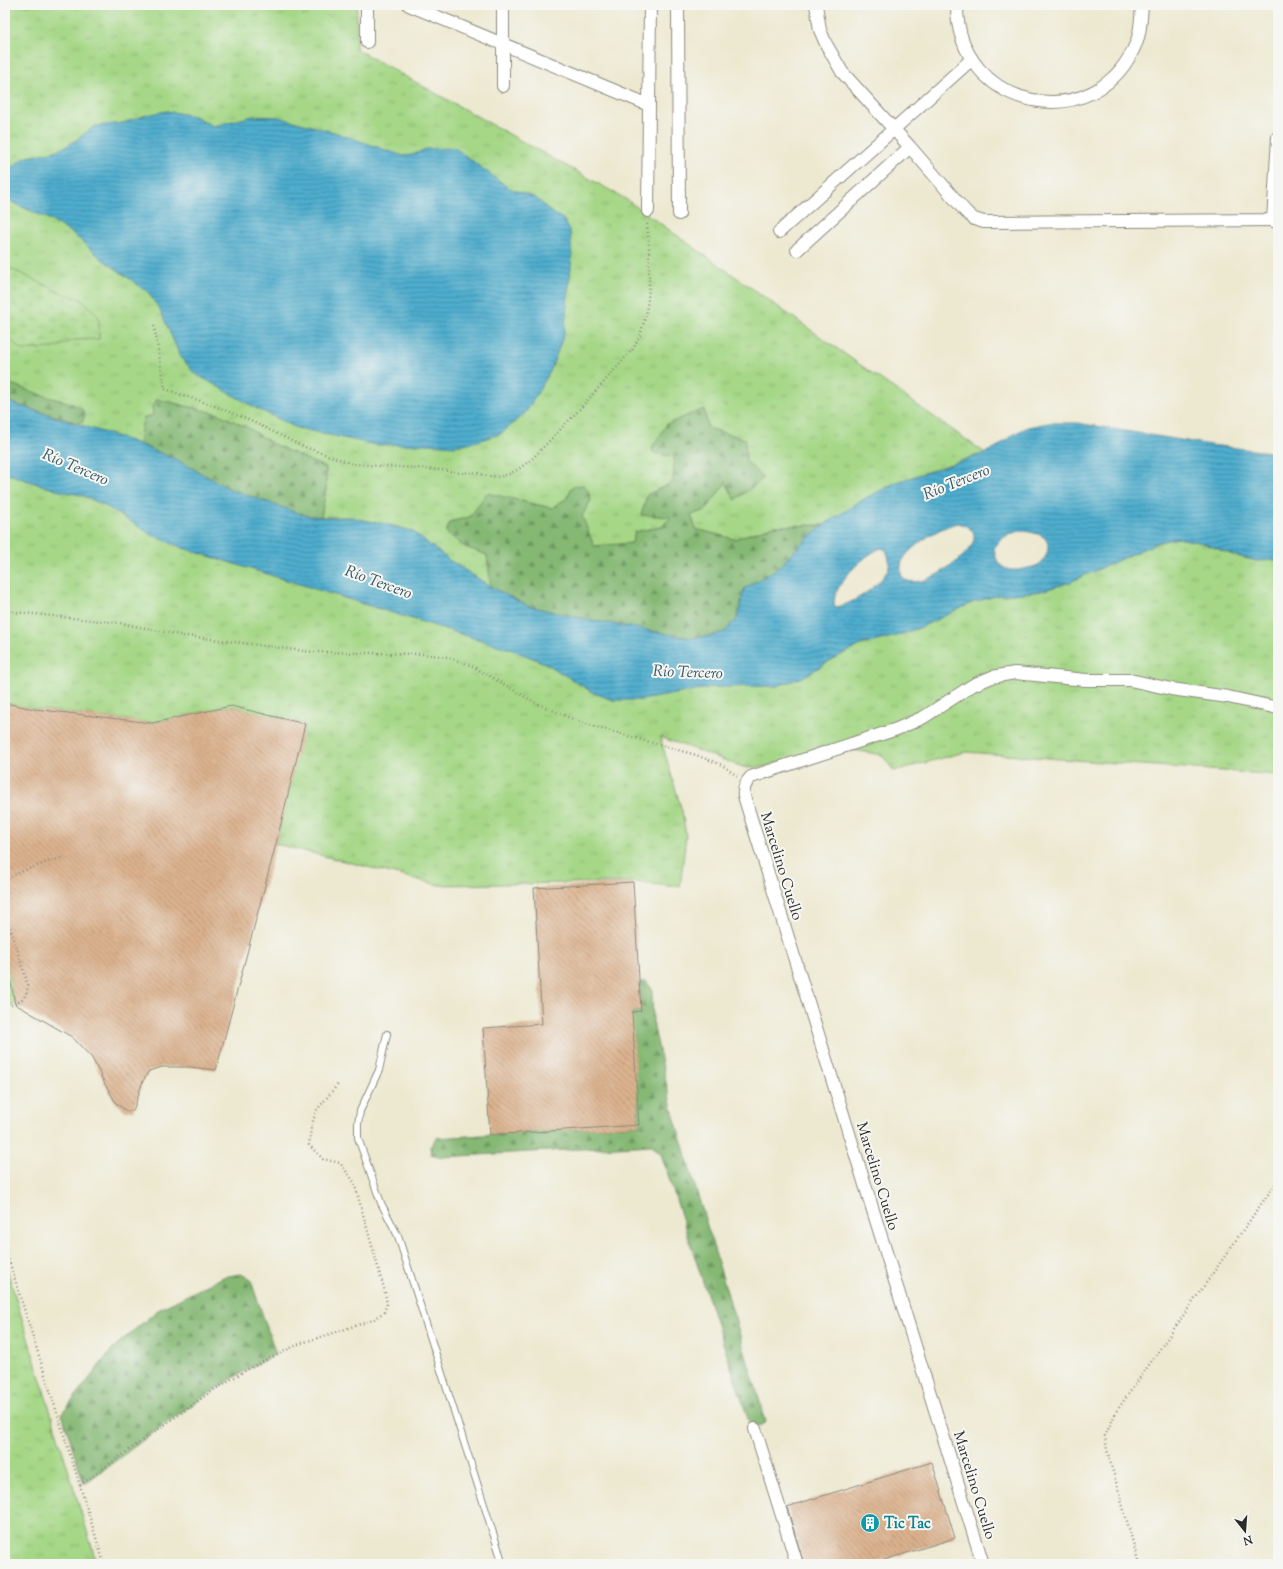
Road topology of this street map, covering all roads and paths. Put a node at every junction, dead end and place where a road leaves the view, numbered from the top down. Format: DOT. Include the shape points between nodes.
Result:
graph roads {
  1 [pos="367,5"];
  2 [pos="409,5"];
  3 [pos="504,5"];
  4 [pos="650,5"];
  5 [pos="678,5"];
  6 [pos="816,5"];
  7 [pos="957,5"];
  8 [pos="1142,5"];
  9 [pos="367,42"];
  10 [pos="503,44"];
  11 [pos="972,59"];
  12 [pos="503,86"];
  13 [pos="649,105"];
  14 [pos="893,129"];
  15 [pos="1278,137"];
  16 [pos="910,147"];
  17 [pos="648,211"];
  18 [pos="678,214"];
  19 [pos="1275,221"];
  20 [pos="779,232"];
  21 [pos="797,250"];
  22 [pos="154,326"];
  23 [pos="5,611"];
  24 [pos="1278,708"];
  25 [pos="746,782"];
  26 [pos="64,857"];
  27 [pos="5,882"];
  28 [pos="5,912"];
  29 [pos="5,1007"];
  30 [pos="387,1034"];
  31 [pos="339,1083"];
  32 [pos="1278,1180"];
  33 [pos="5,1248"];
  34 [pos="755,1429"];
  35 [pos="80,1485"];
  36 [pos="104,1564"];
  37 [pos="503,1564"];
  38 [pos="797,1564"];
  39 [pos="983,1564"];
  40 [pos="1139,1564"];
  1 -- 9 [label="street"];
  2 -- 10 [label="street"];
  3 -- 10 [label="street"];
  4 -- 13 [label="street"];
  5 -- 18 [label="street"];
  6 -- 14 [label="street" via="820,30 834,60"];
  7 -- 11 [label="street" via="964,45"];
  8 -- 11 [label="street" via="1141,25 1128,59 1117,74 1084,97 1062,102 1042,102 1023,98 988,78"];
  10 -- 12 [label="street"];
  10 -- 13 [label="street"];
  11 -- 14 [label="street"];
  13 -- 17 [label="street"];
  14 -- 16 [label="street"];
  14 -- 20 [label="street"];
  15 -- 19 [label="street"];
  16 -- 19 [label="street" via="966,212 974,219 984,222"];
  16 -- 21 [label="street"];
  17 -- 22 [label="path" via="649,289 646,315 633,349 531,460 517,470 499,477 472,472 353,464 302,446 215,406 165,389"];
  23 -- 25 [label="path" via="120,623 180,635 312,652 424,654 448,657 472,666 536,703 563,715 589,725 696,755 722,765"];
  24 -- 25 [label="street" via="1130,680 1086,680 1015,673 992,677 973,685 924,717 897,729 751,778"];
  25 -- 39 [label="street, Marcelino Cuello" via="744,796"];
  26 -- 27 [label="path" via="18,873"];
  28 -- 29 [label="path" via="28,985 23,1000"];
  30 -- 37 [label="lane" via="379,1070 360,1111 358,1138 381,1203 398,1236"];
  31 -- 35 [label="path" via="316,1112 309,1145 322,1159 340,1163 354,1182 385,1292 387,1304 384,1312 372,1320 300,1344 248,1369 212,1391"];
  32 -- 40 [label="path" via="1116,1412 1105,1436"];
  33 -- 35 [label="path"];
  34 -- 38 [label="street"];
  35 -- 36 [label="path"];
}
